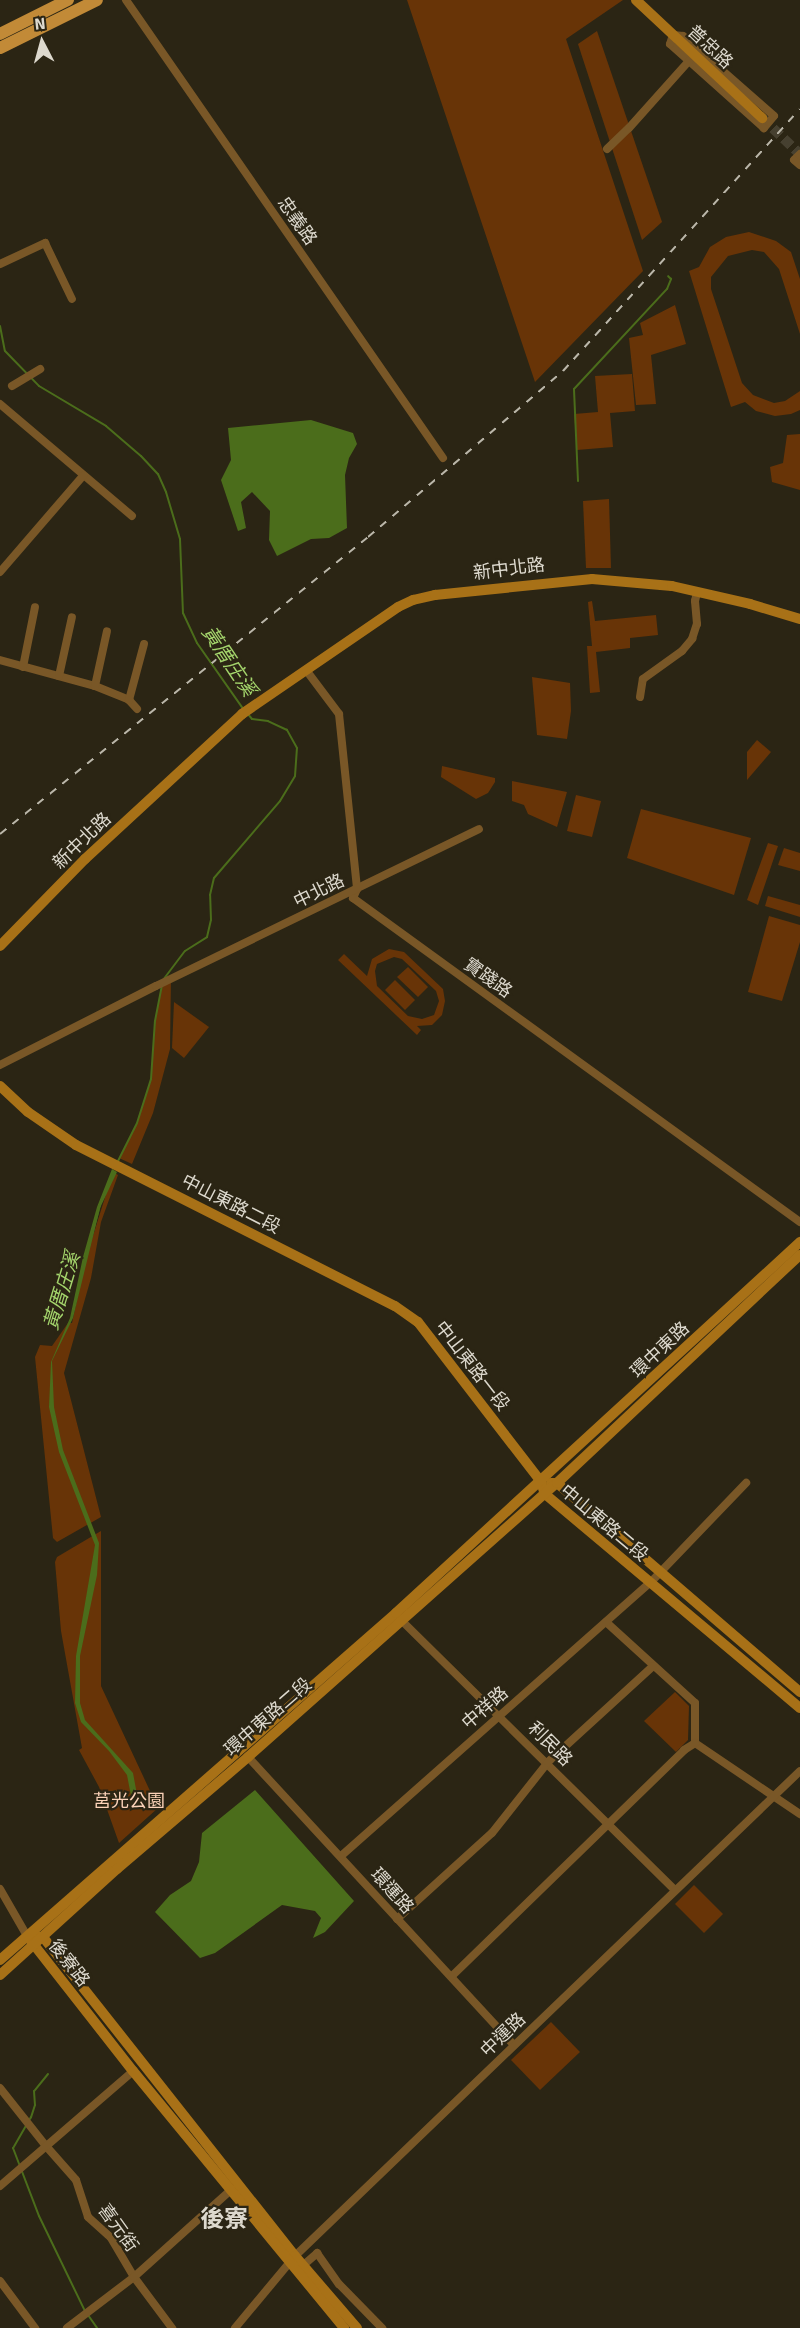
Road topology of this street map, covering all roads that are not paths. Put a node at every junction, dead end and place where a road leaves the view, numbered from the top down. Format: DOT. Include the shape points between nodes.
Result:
graph roads {
  1 [pos="68,0"];
  2 [pos="97,0"];
  3 [pos="126,0"];
  4 [pos="636,0"];
  5 [pos="0,34"];
  6 [pos="673,35"];
  7 [pos="0,48"];
  8 [pos="689,61"];
  9 [pos="762,118"];
  10 [pos="607,149"];
  11 [pos="800,153"];
  12 [pos="800,165"];
  13 [pos="0,264"];
  14 [pos="72,299"];
  15 [pos="40,369"];
  16 [pos="12,386"];
  17 [pos="0,404"];
  18 [pos="443,458"];
  19 [pos="83,476"];
  20 [pos="132,516"];
  21 [pos="0,572"];
  22 [pos="698,592"];
  23 [pos="35,607"];
  24 [pos="72,617"];
  25 [pos="800,620"];
  26 [pos="107,631"];
  27 [pos="144,644"];
  28 [pos="0,660"];
  29 [pos="23,667"];
  30 [pos="306,670"];
  31 [pos="59,676"];
  32 [pos="94,686"];
  33 [pos="640,698"];
  34 [pos="129,700"];
  35 [pos="137,709"];
  36 [pos="479,829"];
  37 [pos="357,889"];
  38 [pos="0,946"];
  39 [pos="0,1065"];
  40 [pos="0,1086"];
  41 [pos="800,1222"];
  42 [pos="800,1242"];
  43 [pos="800,1255"];
  44 [pos="360,1290"];
  45 [pos="542,1482"];
  46 [pos="557,1483"];
  47 [pos="746,1483"];
  48 [pos="545,1494"];
  49 [pos="659,1572"];
  50 [pos="650,1583"];
  51 [pos="402,1621"];
  52 [pos="606,1622"];
  53 [pos="653,1666"];
  54 [pos="800,1692"];
  55 [pos="800,1708"];
  56 [pos="500,1715"];
  57 [pos="695,1743"];
  58 [pos="248,1757"];
  59 [pos="548,1762"];
  60 [pos="800,1771"];
  61 [pos="773,1796"];
  62 [pos="800,1814"];
  63 [pos="610,1824"];
  64 [pos="341,1856"];
  65 [pos="0,1889"];
  66 [pos="675,1890"];
  67 [pos="397,1919"];
  68 [pos="43,1937"];
  69 [pos="30,1940"];
  70 [pos="0,1960"];
  71 [pos="0,1975"];
  72 [pos="452,1976"];
  73 [pos="514,2045"];
  74 [pos="133,2071"];
  75 [pos="0,2088"];
  76 [pos="46,2146"];
  77 [pos="0,2186"];
  78 [pos="230,2191"];
  79 [pos="295,2264"];
  80 [pos="134,2277"];
  81 [pos="0,2281"];
  82 [pos="35,2328"];
  83 [pos="67,2328"];
  84 [pos="172,2328"];
  85 [pos="235,2328"];
  86 [pos="344,2328"];
  87 [pos="357,2328"];
  88 [pos="382,2328"];
  1 -- 5 [label="main road"];
  2 -- 7 [label="main road"];
  3 -- 18 [label="street, 忠義路"];
  4 -- 6 [label="street, 普忠路"];
  6 -- 8 [label="street" via="670,44"];
  6 -- 8 [label="street" via="683,36 774,116 764,128"];
  6 -- 9 [label="street, 普忠路"];
  8 -- 10 [label="street"];
  11 -- 12 [label="street" via="794,160"];
  13 -- 14 [label="street" via="45,243"];
  15 -- 16 [label="street"];
  17 -- 19 [label="street"];
  19 -- 20 [label="street"];
  19 -- 21 [label="street"];
  22 -- 25 [label="street, 新中北路"];
  22 -- 30 [label="street, 新中北路" via="579,578 431,595 399,607"];
  22 -- 33 [label="street" via="697,624 692,639 643,679"];
  23 -- 29 [label="street"];
  24 -- 31 [label="street"];
  26 -- 32 [label="street"];
  27 -- 34 [label="street"];
  28 -- 29 [label="street"];
  29 -- 31 [label="street"];
  30 -- 37 [label="street, 實踐路" via="339,714"];
  30 -- 38 [label="street, 新中北路" via="246,711 85,859"];
  31 -- 32 [label="street"];
  32 -- 34 [label="street"];
  34 -- 35 [label="street"];
  36 -- 37 [label="street, 中北路"];
  37 -- 39 [label="street, 中北路"];
  37 -- 41 [label="street, 實踐路" via="353,898 360,904"];
  40 -- 44 [label="street, 中山東路二段" via="52,1130"];
  42 -- 45 [label="street, 環中東路"];
  43 -- 46 [label="street, 環中東路"];
  44 -- 45 [label="street, 中山東路一段" via="418,1322"];
  45 -- 46 [label="street, 中山東路二段"];
  45 -- 48 [label="street, 中山東路二段"];
  45 -- 69 [label="street, 環中東路二段"];
  46 -- 48 [label="street, 環中東路二段"];
  46 -- 49 [label="street, 中山東路二段"];
  47 -- 49 [label="street, 中祥路"];
  48 -- 50 [label="street, 中山東路二段"];
  48 -- 51 [label="street, 環中東路二段"];
  49 -- 50 [label="street, 中祥路"];
  49 -- 54 [label="street, 中山東路二段"];
  50 -- 52 [label="street, 中祥路"];
  50 -- 55 [label="street, 中山東路二段"];
  51 -- 56 [label="street, 利民路"];
  51 -- 58 [label="street, 環中東路二段"];
  52 -- 53 [label="street"];
  52 -- 56 [label="street, 中祥路"];
  53 -- 57 [label="street" via="695,1703"];
  53 -- 59 [label="street"];
  56 -- 59 [label="street, 利民路"];
  56 -- 64 [label="street, 中祥路"];
  57 -- 61 [label="street"];
  57 -- 63 [label="street"];
  58 -- 64 [label="street, 環運路"];
  58 -- 68 [label="street, 環中東路二段"];
  59 -- 63 [label="street, 利民路"];
  59 -- 67 [label="street" via="492,1833"];
  60 -- 61 [label="street, 中運路"];
  61 -- 62 [label="street"];
  61 -- 66 [label="street, 中運路"];
  63 -- 66 [label="street, 利民路"];
  63 -- 72 [label="street"];
  64 -- 67 [label="street, 環運路"];
  65 -- 69 [label="street"];
  66 -- 73 [label="street, 中運路"];
  67 -- 72 [label="street, 環運路"];
  68 -- 69 [label="street, 環中東路二段"];
  68 -- 79 [label="street, 後寮路"];
  69 -- 70 [label="street, 環中東路二段"];
  69 -- 71 [label="street, 環中東路二段"];
  69 -- 74 [label="street, 後寮路"];
  72 -- 73 [label="street, 環運路"];
  73 -- 79 [label="street, 中運路"];
  74 -- 76 [label="street"];
  74 -- 78 [label="street, 後寮路"];
  75 -- 76 [label="street, 喜元街"];
  76 -- 77 [label="street"];
  76 -- 80 [label="street, 喜元街" via="76,2180 88,2217 111,2238"];
  78 -- 79 [label="street, 後寮路"];
  78 -- 80 [label="street"];
  79 -- 85 [label="street, 中運路"];
  79 -- 86 [label="street, 後寮路"];
  79 -- 87 [label="street, 後寮路"];
  79 -- 88 [label="street" via="317,2253 339,2284"];
  80 -- 83 [label="street"];
  80 -- 84 [label="street, 喜元街"];
  81 -- 82 [label="street"];
}
